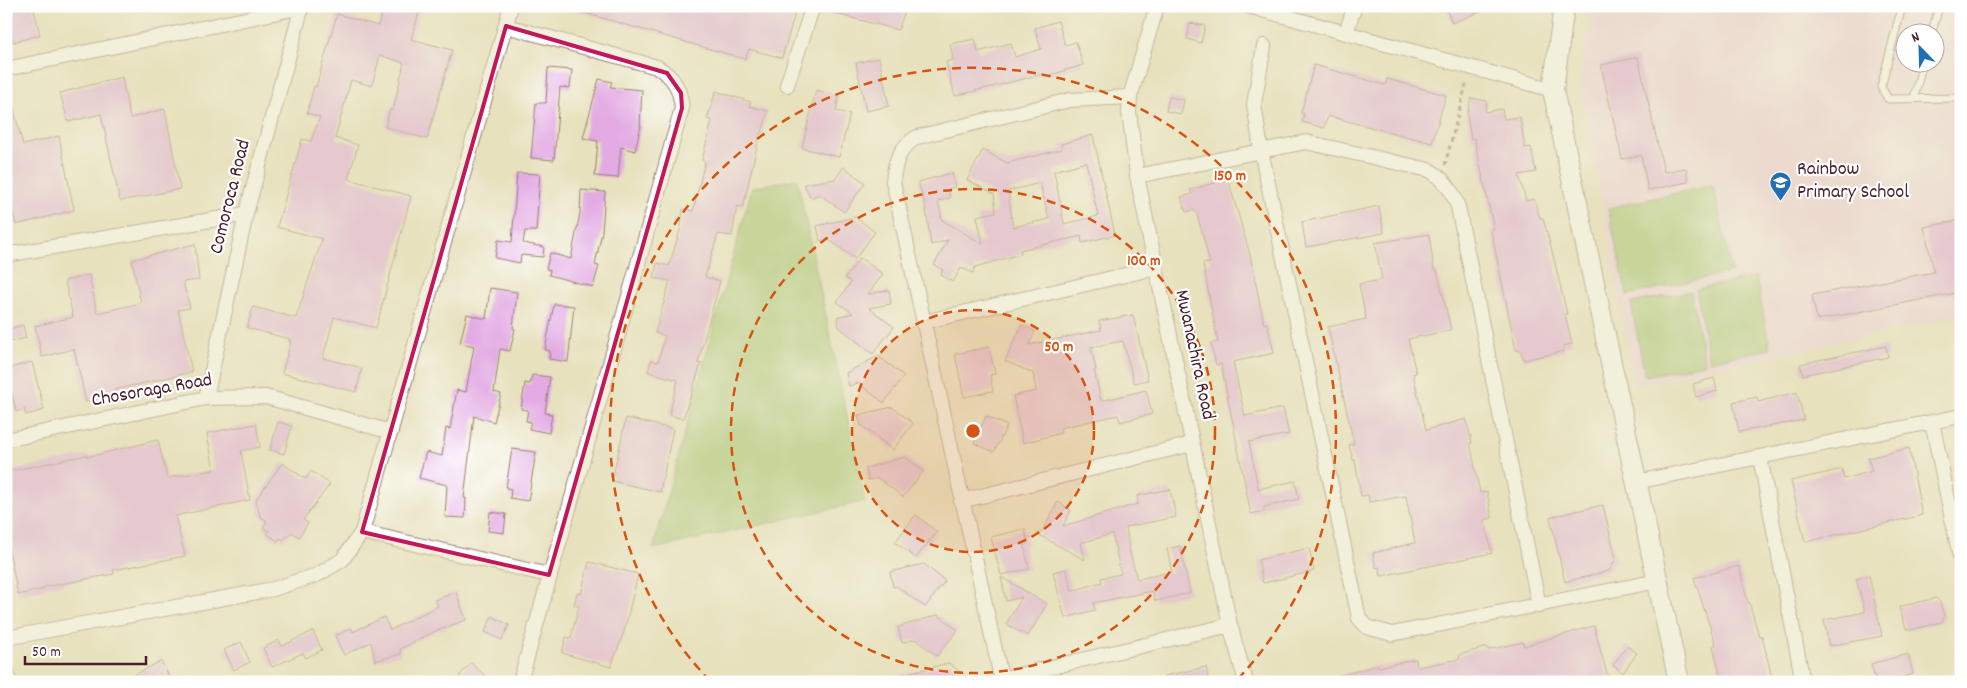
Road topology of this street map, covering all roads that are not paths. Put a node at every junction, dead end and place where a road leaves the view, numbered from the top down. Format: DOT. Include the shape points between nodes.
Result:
graph roads {
  1 [pos="302,6"];
  2 [pos="511,6"];
  3 [pos="813,6"];
  4 [pos="1157,6"];
  5 [pos="1248,6"];
  6 [pos="1355,6"];
  7 [pos="1564,6"];
  8 [pos="1902,6"];
  9 [pos="1938,6"];
  10 [pos="1934,22"];
  11 [pos="506,26"];
  12 [pos="1346,32"];
  13 [pos="1264,46"];
  14 [pos="6,69"];
  15 [pos="1921,72"];
  16 [pos="787,86"];
  17 [pos="1552,90"];
  18 [pos="1130,97"];
  19 [pos="1914,98"];
  20 [pos="1961,98"];
  21 [pos="1262,150"];
  22 [pos="1137,176"];
  23 [pos="246,214"];
  24 [pos="6,255"];
  25 [pos="1155,268"];
  26 [pos="924,322"];
  27 [pos="206,398"];
  28 [pos="1961,416"];
  29 [pos="1932,422"];
  30 [pos="391,432"];
  31 [pos="6,440"];
  32 [pos="1192,444"];
  33 [pos="1760,457"];
  34 [pos="1636,482"];
  35 [pos="961,501"];
  36 [pos="362,532"];
  37 [pos="1961,562"];
  38 [pos="549,575"];
  39 [pos="1658,581"];
  40 [pos="1539,606"];
  41 [pos="1230,625"];
  42 [pos="6,638"];
  43 [pos="6,670"];
  44 [pos="1001,680"];
  45 [pos="9,682"];
  46 [pos="520,682"];
  47 [pos="1246,682"];
  48 [pos="1679,682"];
  49 [pos="1803,682"];
  1 -- 14 [label="street"];
  1 -- 23 [label="street, Comoroca Road"];
  2 -- 11 [label="street"];
  3 -- 16 [label="street"];
  4 -- 18 [label="street, Mwanachira Road"];
  5 -- 12 [label="street"];
  6 -- 12 [label="street"];
  7 -- 17 [label="street"];
  8 -- 19 [label="lane" via="1881,87 1888,99"];
  9 -- 10 [label="lane"];
  11 -- 30 [label="street"];
  11 -- 38 [label="street" via="657,67 676,83 682,108"];
  12 -- 17 [label="street"];
  13 -- 21 [label="street" via="1254,104"];
  15 -- 19 [label="lane"];
  17 -- 34 [label="street"];
  18 -- 22 [label="street, Mwanachira Road"];
  18 -- 26 [label="street" via="1070,100 916,137 904,145 895,162 893,181"];
  19 -- 20 [label="lane"];
  21 -- 22 [label="street"];
  21 -- 40 [label="street" via="1306,142 1321,144 1429,170 1441,177 1452,191 1458,207"];
  21 -- 40 [label="street" via="1359,618 1367,627 1392,634"];
  22 -- 25 [label="street, Mwanachira Road"];
  23 -- 24 [label="street"];
  23 -- 27 [label="street, Comoroca Road"];
  25 -- 26 [label="street"];
  25 -- 32 [label="street, Mwanachira Road"];
  26 -- 35 [label="street"];
  27 -- 30 [label="street, Chosoraga Road" via="276,398"];
  27 -- 31 [label="street, Chosoraga Road"];
  28 -- 29 [label="street"];
  29 -- 33 [label="street"];
  29 -- 37 [label="street"];
  30 -- 36 [label="street"];
  32 -- 35 [label="street"];
  32 -- 41 [label="street, Mwanachira Road"];
  33 -- 34 [label="street"];
  33 -- 49 [label="street"];
  34 -- 39 [label="street"];
  35 -- 44 [label="street"];
  36 -- 38 [label="street"];
  36 -- 42 [label="street" via="342,560 316,575 273,589"];
  38 -- 46 [label="street"];
  39 -- 40 [label="street"];
  39 -- 48 [label="street"];
  41 -- 44 [label="street"];
  41 -- 47 [label="street, Mwanachira Road"];
  43 -- 45 [label="street"];
}
